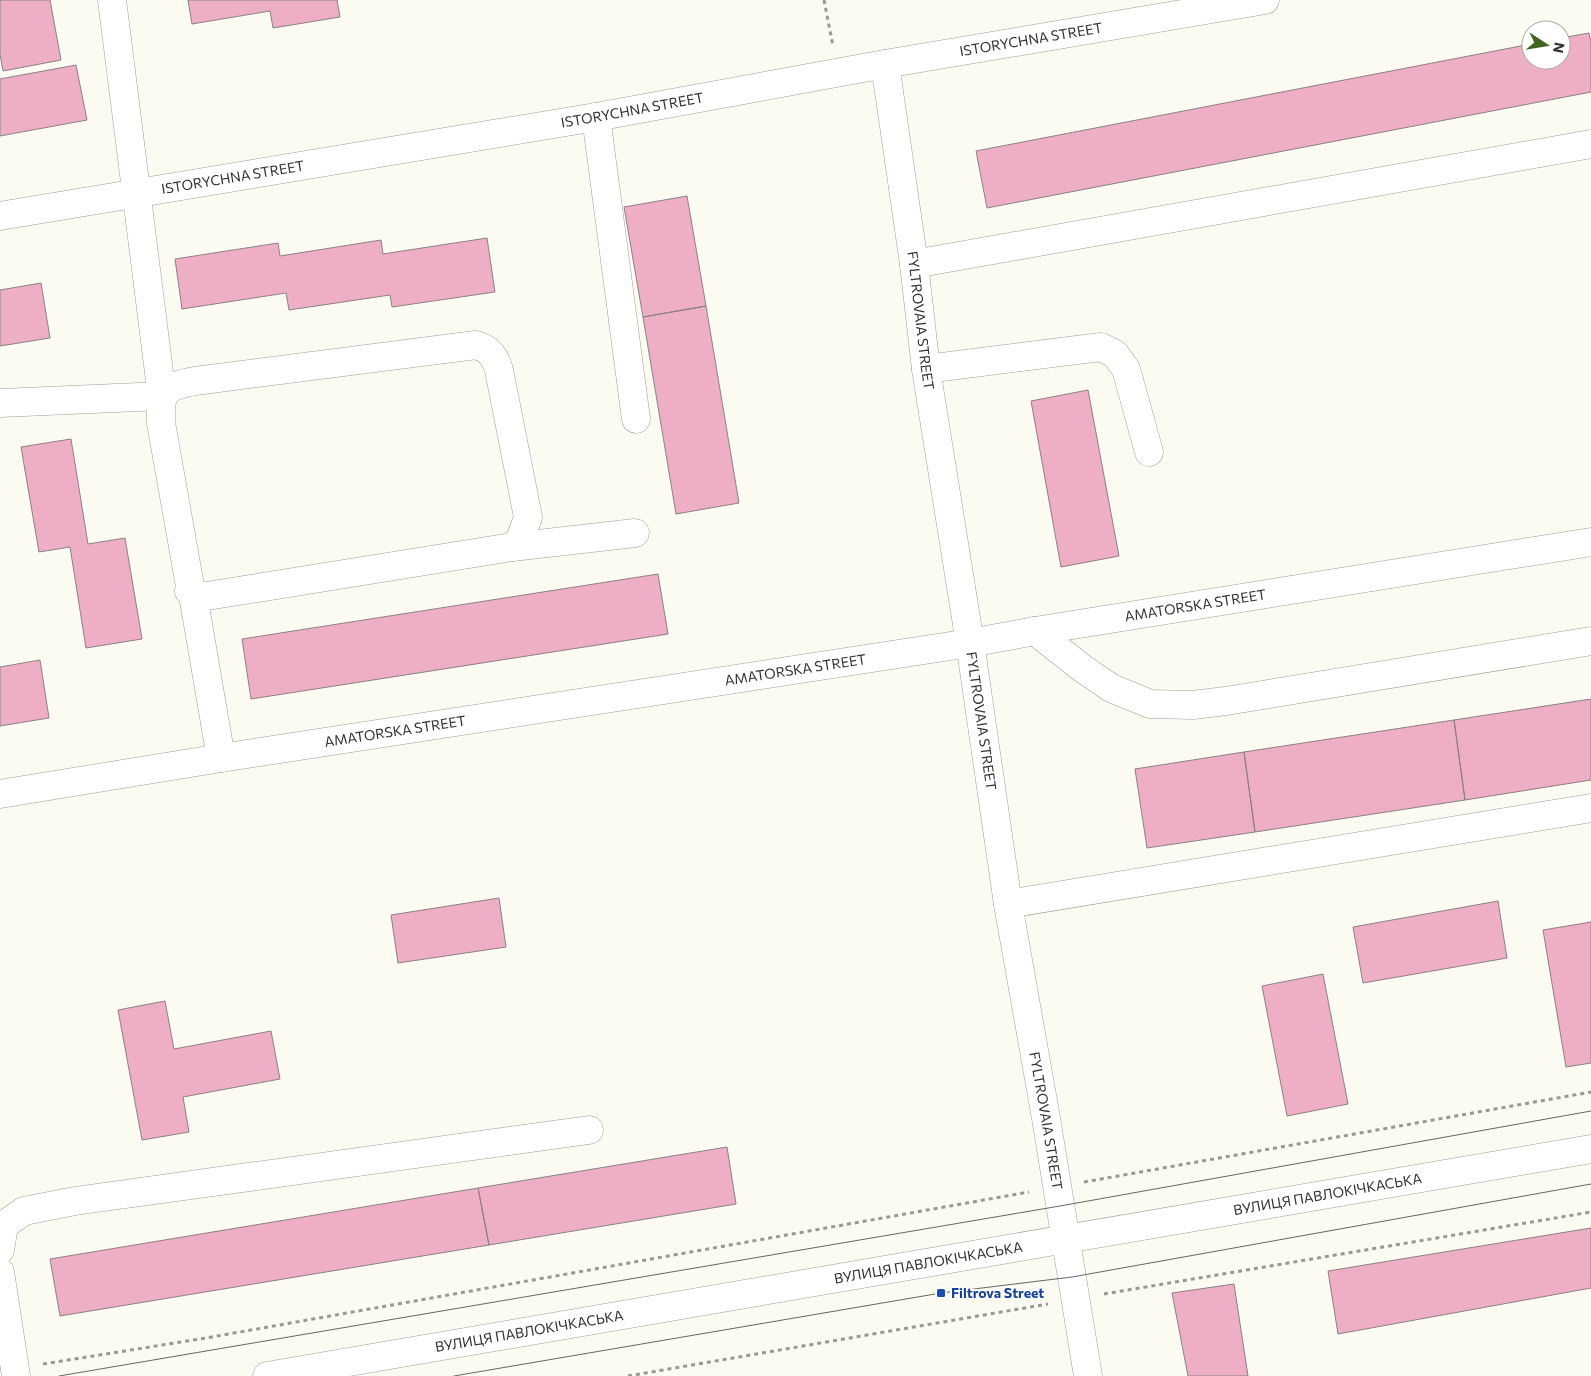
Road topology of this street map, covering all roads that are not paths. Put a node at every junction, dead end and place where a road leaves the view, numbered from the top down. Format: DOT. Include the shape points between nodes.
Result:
graph roads {
  1 [pos="112,0"];
  2 [pos="1265,0"];
  3 [pos="885,64"];
  4 [pos="596,117"];
  5 [pos="1591,144"];
  6 [pos="136,192"];
  7 [pos="0,216"];
  8 [pos="914,264"];
  9 [pos="926,369"];
  10 [pos="162,396"];
  11 [pos="0,403"];
  12 [pos="636,419"];
  13 [pos="1148,452"];
  14 [pos="635,533"];
  15 [pos="1591,542"];
  16 [pos="512,547"];
  17 [pos="193,595"];
  18 [pos="1035,631"];
  19 [pos="1591,641"];
  20 [pos="970,643"];
  21 [pos="221,758"];
  22 [pos="0,794"];
  23 [pos="1591,808"];
  24 [pos="1008,904"];
  25 [pos="589,1130"];
  26 [pos="1591,1149"];
  27 [pos="1064,1239"];
  28 [pos="0,1250"];
  29 [pos="0,1272"];
  30 [pos="15,1372"];
  31 [pos="267,1376"];
  32 [pos="1088,1376"];
  1 -- 6 [label="street"];
  2 -- 3 [label="street, ISTORYCHNA STREET"];
  3 -- 4 [label="street, ISTORYCHNA STREET"];
  3 -- 8 [label="street, FYLTROVAIA STREET"];
  4 -- 6 [label="street, ISTORYCHNA STREET"];
  4 -- 12 [label="street"];
  5 -- 8 [label="street"];
  6 -- 7 [label="street, ISTORYCHNA STREET"];
  6 -- 10 [label="street"];
  8 -- 9 [label="street, FYLTROVAIA STREET"];
  9 -- 13 [label="street" via="1101,347 1115,354 1126,369"];
  9 -- 20 [label="street, FYLTROVAIA STREET"];
  10 -- 11 [label="street"];
  10 -- 16 [label="street" via="174,386 195,381 476,345 485,347 496,360 499,370 528,517 520,540"];
  10 -- 17 [label="street" via="161,423 189,591"];
  14 -- 16 [label="street"];
  15 -- 18 [label="street, AMATORSKA STREET"];
  16 -- 17 [label="street" via="207,596"];
  17 -- 21 [label="street"];
  18 -- 19 [label="street" via="1111,688 1150,704 1193,705"];
  18 -- 20 [label="street, AMATORSKA STREET"];
  20 -- 21 [label="street, AMATORSKA STREET"];
  20 -- 24 [label="street, FYLTROVAIA STREET"];
  21 -- 22 [label="street, AMATORSKA STREET"];
  23 -- 24 [label="street"];
  24 -- 27 [label="street, FYLTROVAIA STREET"];
  25 -- 28 [label="street" via="24,1211 4,1225"];
  26 -- 27 [label="street, ВУЛИЦЯ ПАВЛОКІЧКАСЬКА"];
  27 -- 31 [label="street, ВУЛИЦЯ ПАВЛОКІЧКАСЬКА"];
  27 -- 32 [label="street, FYLTROVAIA STREET"];
  29 -- 30 [label="street"];
}
